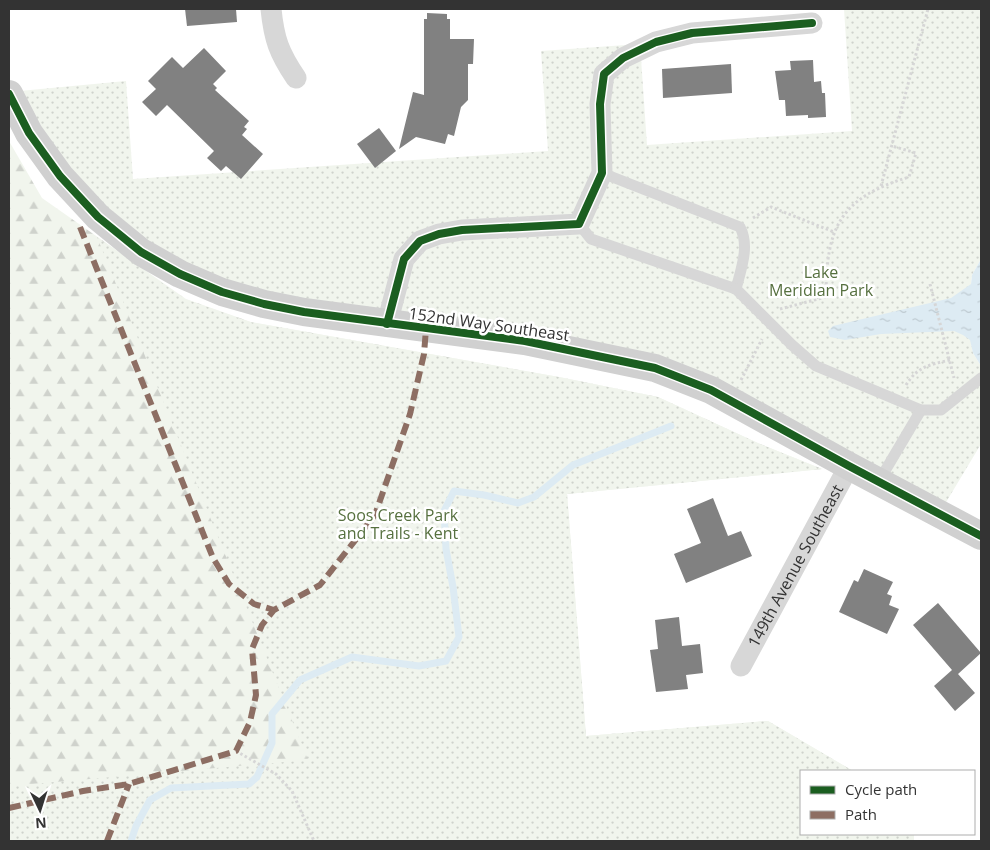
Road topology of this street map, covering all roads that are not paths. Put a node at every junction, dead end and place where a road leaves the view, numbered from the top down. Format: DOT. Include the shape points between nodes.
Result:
graph roads {
  1 [pos="271,9"];
  2 [pos="812,23"];
  3 [pos="296,78"];
  4 [pos="9,94"];
  5 [pos="602,173"];
  6 [pos="579,224"];
  7 [pos="736,289"];
  8 [pos="387,324"];
  9 [pos="981,378"];
  10 [pos="921,410"];
  11 [pos="849,466"];
  12 [pos="878,482"];
  13 [pos="981,536"];
  14 [pos="741,666"];
  1 -- 3 [label="street" via="281,55"];
  2 -- 5 [label="street" via="692,33 656,42 623,58 604,74 600,104"];
  4 -- 8 [label="street, 152nd Way Southeast" via="29,133 60,176 98,217 141,252 222,292 304,312"];
  5 -- 6 [label="street"];
  5 -- 7 [label="lane" via="740,227 745,236 745,246"];
  6 -- 7 [label="lane" via="591,239"];
  6 -- 8 [label="street" via="462,230 420,241 404,259"];
  7 -- 10 [label="lane" via="816,366"];
  8 -- 11 [label="street, 152nd Way Southeast" via="525,341 655,368 711,390"];
  9 -- 10 [label="lane" via="941,410"];
  10 -- 12 [label="lane"];
  11 -- 12 [label="street, 152nd Way Southeast"];
  11 -- 14 [label="street, 149th Avenue Southeast"];
  12 -- 13 [label="street, 152nd Way Southeast"];
}
